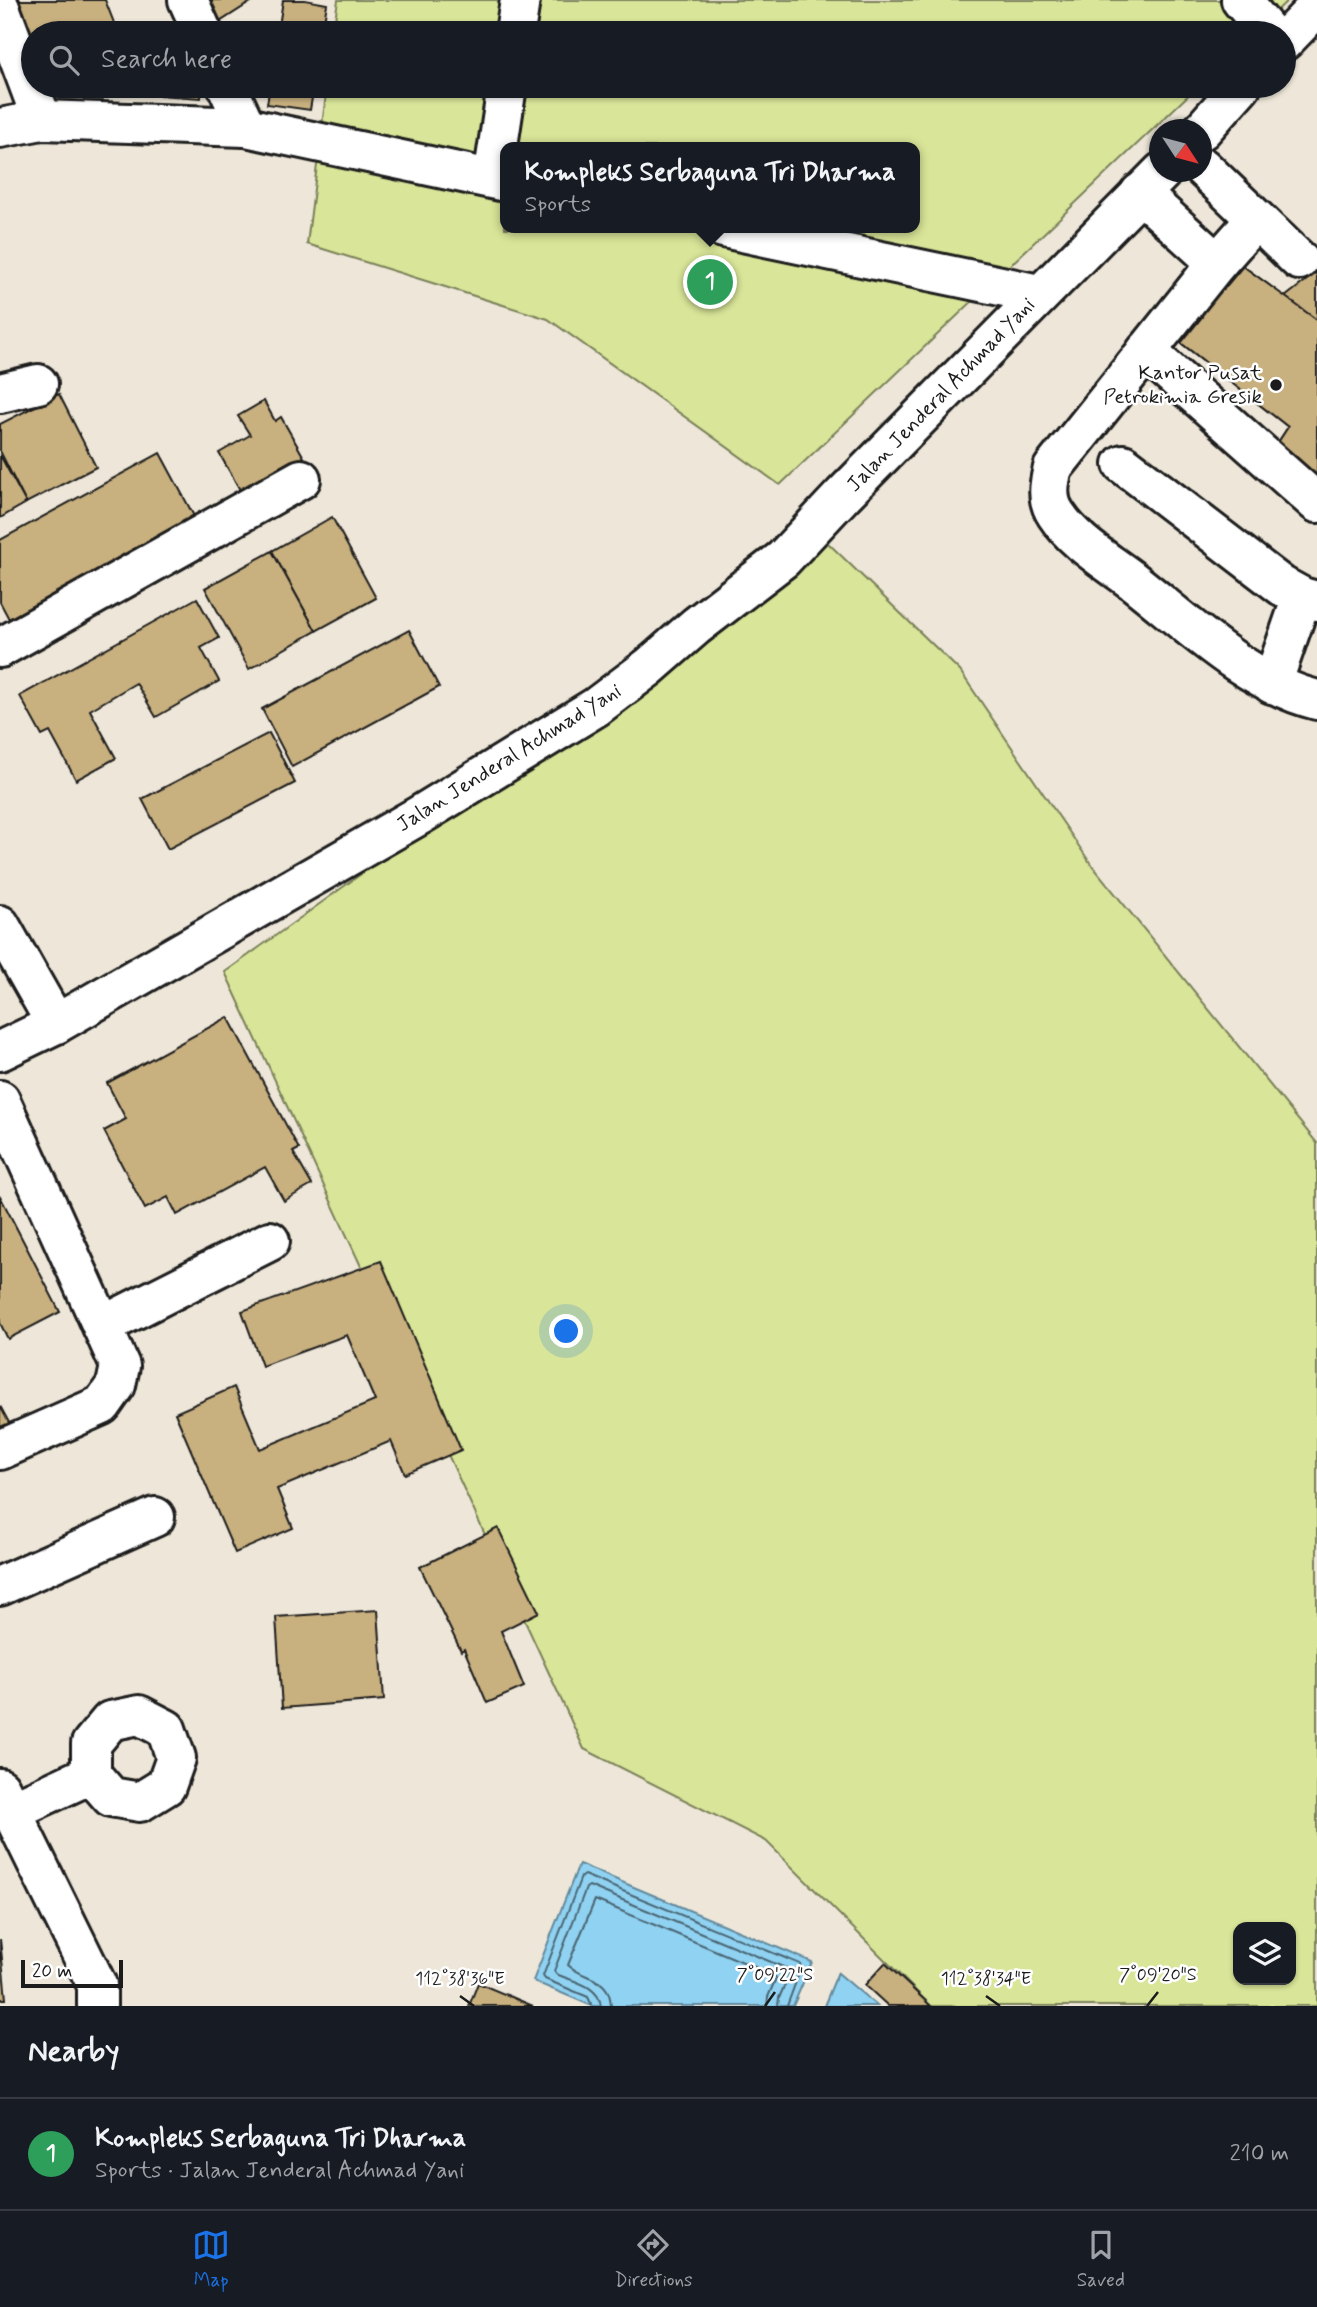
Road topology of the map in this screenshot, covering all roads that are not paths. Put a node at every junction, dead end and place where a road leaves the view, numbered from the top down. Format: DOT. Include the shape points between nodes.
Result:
graph roads {
  1 [pos="188,0"];
  2 [pos="520,0"];
  3 [pos="1241,0"];
  4 [pos="0,8"];
  5 [pos="198,21"];
  6 [pos="517,21"];
  7 [pos="1259,21"];
  8 [pos="21,64"];
  9 [pos="34,98"];
  10 [pos="233,98"];
  11 [pos="506,98"];
  12 [pos="1230,98"];
  13 [pos="1212,119"];
  14 [pos="42,120"];
  15 [pos="246,127"];
  16 [pos="0,128"];
  17 [pos="502,142"];
  18 [pos="1212,177"];
  19 [pos="499,181"];
  20 [pos="1151,182"];
  21 [pos="1256,219"];
  22 [pos="747,233"];
  23 [pos="1299,260"];
  24 [pos="1217,263"];
  25 [pos="1040,295"];
  26 [pos="1146,351"];
  27 [pos="38,384"];
  28 [pos="0,393"];
  29 [pos="1122,464"];
  30 [pos="301,479"];
  31 [pos="1317,503"];
  32 [pos="1310,599"];
  33 [pos="0,648"];
  34 [pos="1272,684"];
  35 [pos="1317,699"];
  36 [pos="0,925"];
  37 [pos="56,1024"];
  38 [pos="0,1051"];
  39 [pos="0,1100"];
  40 [pos="270,1241"];
  41 [pos="102,1326"];
  42 [pos="0,1450"];
  43 [pos="155,1517"];
  44 [pos="0,1586"];
  45 [pos="91,1774"];
  46 [pos="6,1800"];
  47 [pos="97,2006"];
  1 -- 5 [label="street"];
  2 -- 6 [label="street"];
  3 -- 7 [label="street"];
  4 -- 8 [label="street"];
  9 -- 14 [label="street"];
  10 -- 15 [label="street"];
  11 -- 17 [label="street"];
  12 -- 13 [label="street"];
  14 -- 15 [label="street"];
  14 -- 16 [label="street"];
  15 -- 19 [label="street"];
  18 -- 21 [label="street"];
  20 -- 24 [label="street"];
  20 -- 25 [label="street, Jalan Jenderal Achmad Yani"];
  21 -- 23 [label="street"];
  21 -- 24 [label="street"];
  22 -- 25 [label="street"];
  24 -- 26 [label="street"];
  25 -- 37 [label="street, Jalan Jenderal Achmad Yani" via="783,559 596,707 421,815"];
  26 -- 31 [label="street"];
  26 -- 34 [label="street" via="1053,468 1048,491 1055,513 1088,547"];
  27 -- 28 [label="street"];
  29 -- 32 [label="street" via="1282,586"];
  30 -- 33 [label="street"];
  32 -- 34 [label="street"];
  34 -- 35 [label="street"];
  36 -- 37 [label="street"];
  37 -- 38 [label="street, Jalan Jenderal Achmad Yani"];
  39 -- 41 [label="street"];
  40 -- 41 [label="street"];
  41 -- 42 [label="street" via="120,1366 116,1385 102,1405"];
  43 -- 44 [label="street"];
  45 -- 46 [label="street"];
  46 -- 47 [label="street" via="97,1985"];
}
